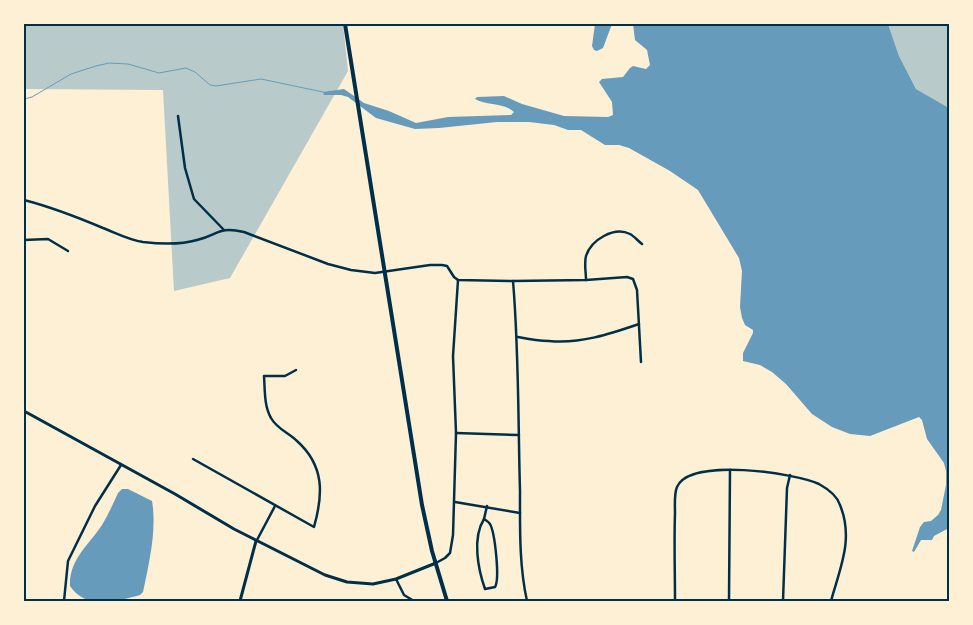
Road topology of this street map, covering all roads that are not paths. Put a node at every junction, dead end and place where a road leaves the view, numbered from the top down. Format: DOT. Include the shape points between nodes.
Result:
graph roads {
  1 [pos="344,24"];
  2 [pos="178,116"];
  3 [pos="24,200"];
  4 [pos="224,230"];
  5 [pos="24,240"];
  6 [pos="642,244"];
  7 [pos="68,251"];
  8 [pos="384,272"];
  9 [pos="458,280"];
  10 [pos="586,280"];
  11 [pos="513,281"];
  12 [pos="639,324"];
  13 [pos="518,337"];
  14 [pos="641,362"];
  15 [pos="296,370"];
  16 [pos="24,411"];
  17 [pos="456,434"];
  18 [pos="518,435"];
  19 [pos="192,458"];
  20 [pos="121,465"];
  21 [pos="730,470"];
  22 [pos="790,475"];
  23 [pos="455,502"];
  24 [pos="275,506"];
  25 [pos="486,506"];
  26 [pos="520,513"];
  27 [pos="484,519"];
  28 [pos="256,541"];
  29 [pos="436,563"];
  30 [pos="396,579"];
  31 [pos="64,601"];
  32 [pos="240,601"];
  33 [pos="414,601"];
  34 [pos="448,601"];
  35 [pos="527,601"];
  36 [pos="675,601"];
  37 [pos="730,601"];
  38 [pos="784,601"];
  39 [pos="831,601"];
  1 -- 8 [label="main road"];
  2 -- 4 [label="street" via="185,168 194,200"];
  3 -- 4 [label="street" via="59,210 135,241 174,244 200,240"];
  4 -- 8 [label="street" via="244,232 328,264 351,270"];
  5 -- 7 [label="street" via="48,239"];
  6 -- 10 [label="street" via="621,231 599,239 589,249"];
  8 -- 9 [label="street" via="442,264"];
  8 -- 29 [label="main road" via="422,505"];
  9 -- 11 [label="street"];
  9 -- 17 [label="street" via="454,356"];
  10 -- 11 [label="street"];
  10 -- 12 [label="street" via="632,279 637,290"];
  11 -- 13 [label="street"];
  12 -- 13 [label="street" via="581,340 551,342"];
  12 -- 14 [label="street"];
  13 -- 18 [label="street"];
  15 -- 24 [label="street" via="284,376 264,376 266,402 270,417 302,446 316,469 320,498 314,528"];
  16 -- 20 [label="street"];
  17 -- 18 [label="street"];
  17 -- 23 [label="street"];
  18 -- 26 [label="street"];
  19 -- 24 [label="street"];
  20 -- 28 [label="street"];
  20 -- 31 [label="street" via="95,506 68,561"];
  21 -- 22 [label="street"];
  21 -- 36 [label="street" via="694,474 677,486"];
  21 -- 37 [label="street"];
  22 -- 38 [label="street"];
  22 -- 39 [label="street" via="820,485 836,496 840,505 847,535"];
  23 -- 25 [label="street"];
  23 -- 29 [label="street" via="451,549 446,558"];
  24 -- 28 [label="street"];
  25 -- 26 [label="street"];
  25 -- 27 [label="street"];
  26 -- 35 [label="street" via="523,583"];
  27 -- 27 [label="street" via="479,530 478,555 485,589 495,587 497,577 492,530"];
  28 -- 30 [label="street" via="336,579 364,584"];
  28 -- 32 [label="street"];
  29 -- 30 [label="street"];
  29 -- 34 [label="main road"];
  30 -- 33 [label="street" via="404,595"];
}
